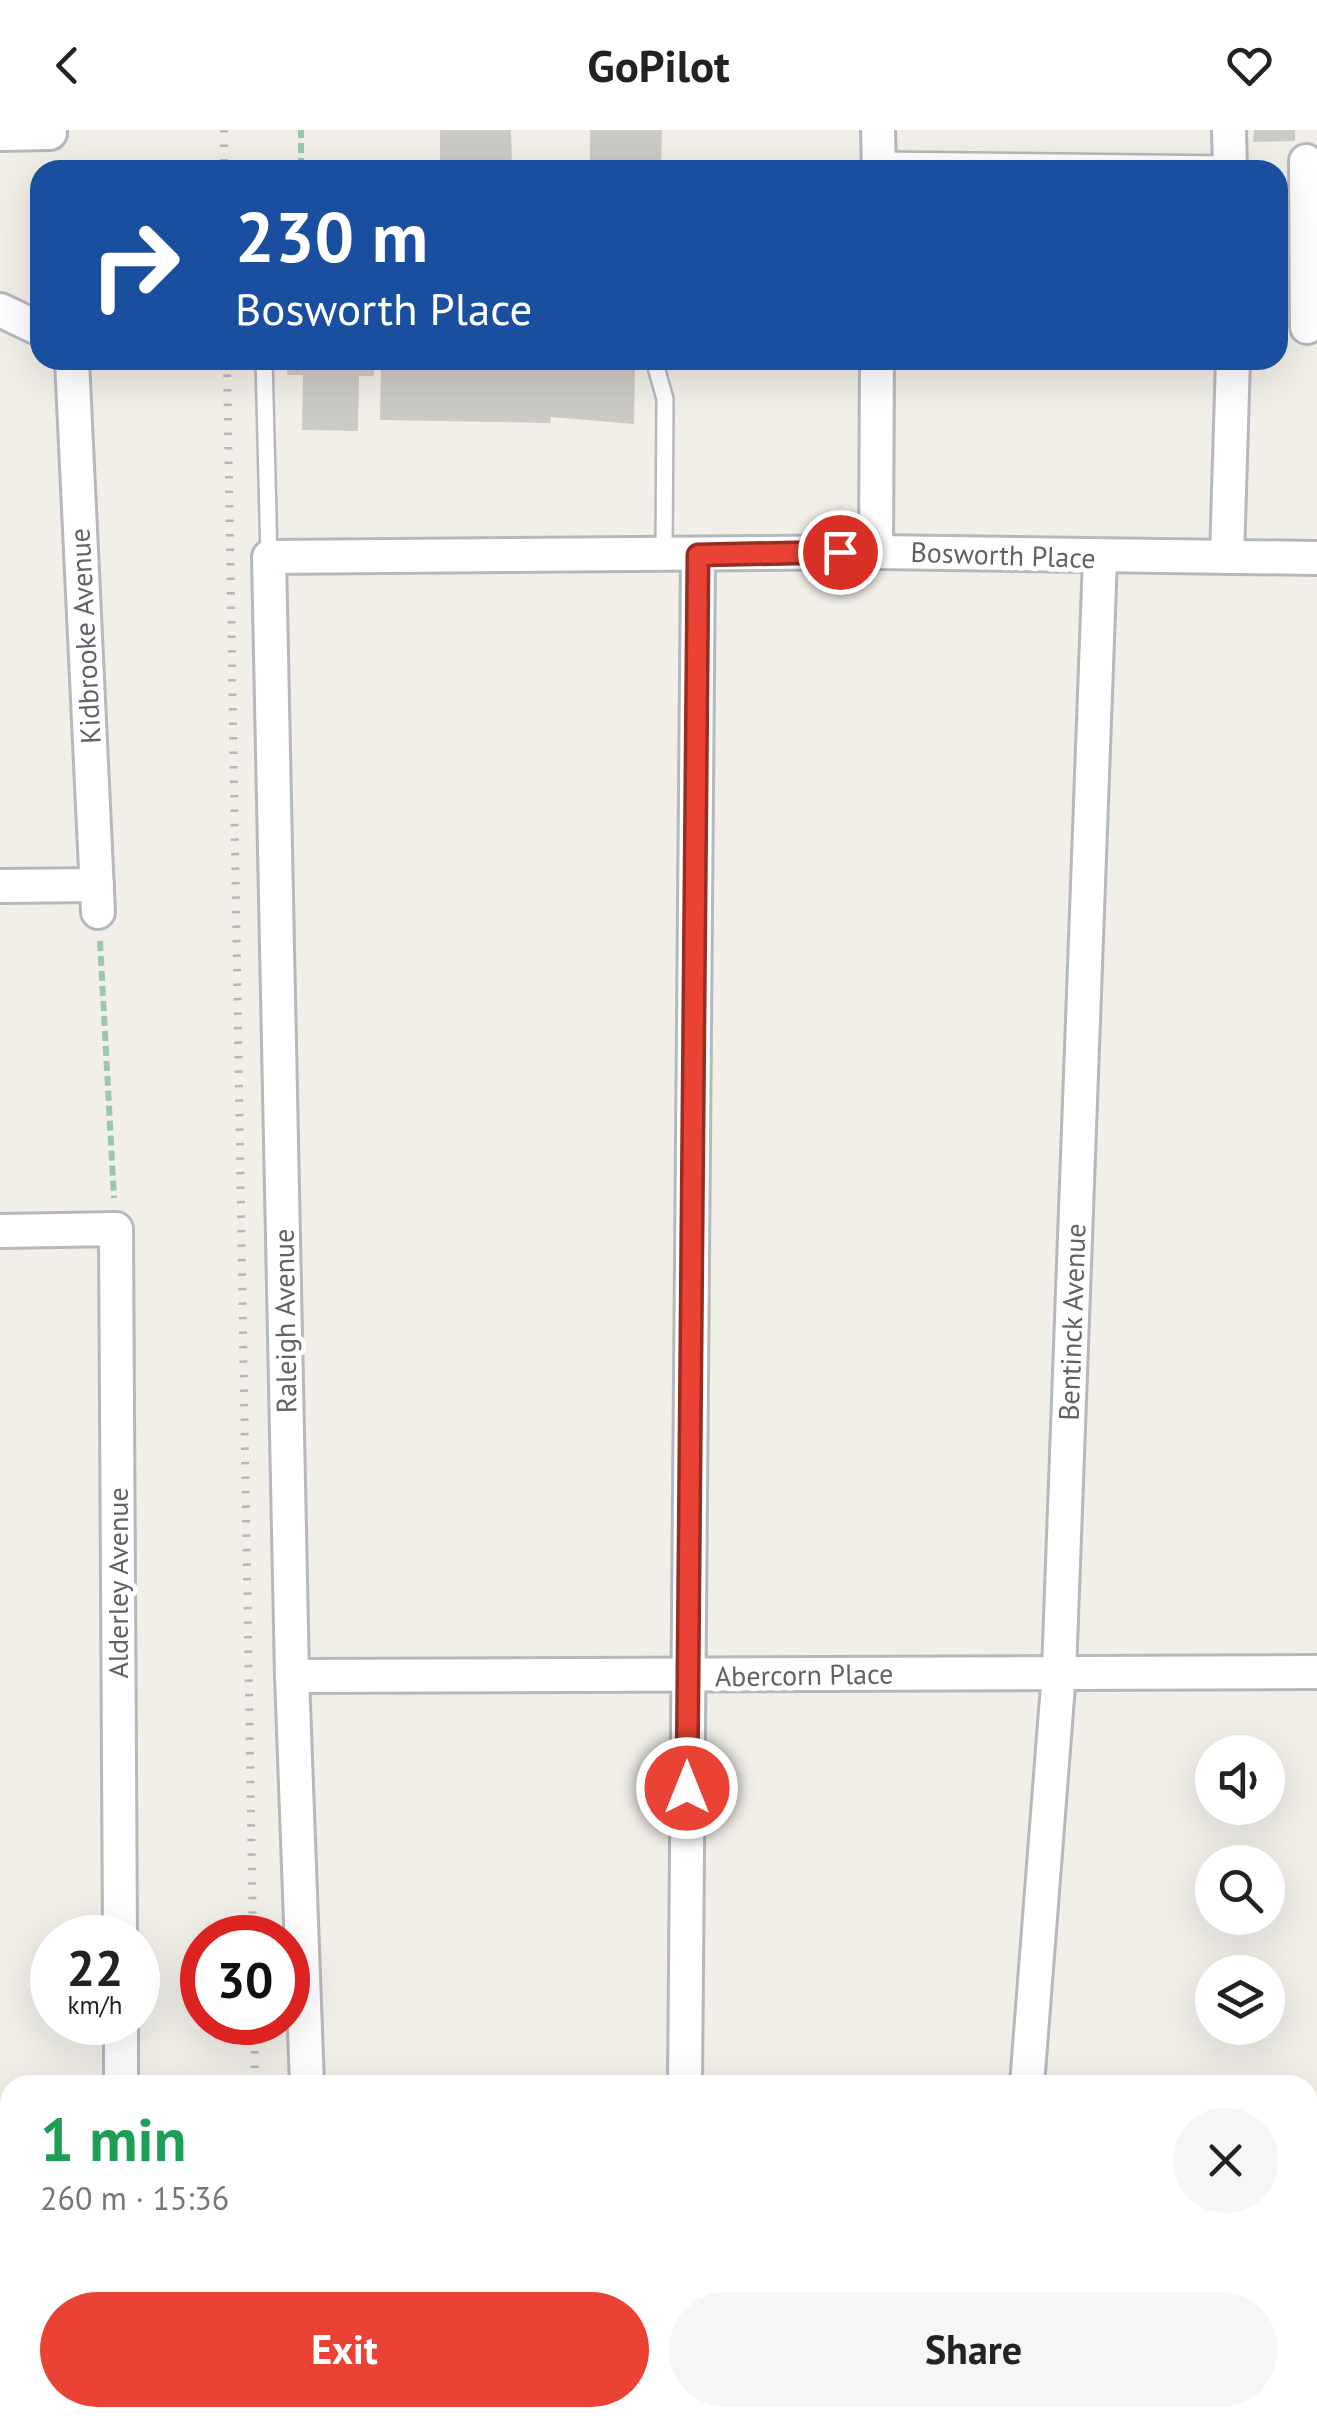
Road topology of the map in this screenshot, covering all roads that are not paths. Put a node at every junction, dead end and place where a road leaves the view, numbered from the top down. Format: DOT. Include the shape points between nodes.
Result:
graph roads {
  1 [pos="1230,130"];
  2 [pos="0,134"];
  3 [pos="50,134"];
  4 [pos="879,153"];
  5 [pos="1054,160"];
  6 [pos="1230,160"];
  7 [pos="1306,160"];
  8 [pos="0,310"];
  9 [pos="30,324"];
  10 [pos="1300,327"];
  11 [pos="72,370"];
  12 [pos="264,370"];
  13 [pos="657,370"];
  14 [pos="878,370"];
  15 [pos="1233,370"];
  16 [pos="876,552"];
  17 [pos="664,555"];
  18 [pos="698,555"];
  19 [pos="269,556"];
  20 [pos="1100,558"];
  21 [pos="1227,558"];
  22 [pos="1317,558"];
  23 [pos="0,886"];
  24 [pos="0,1231"];
  25 [pos="1059,1672"];
  26 [pos="1317,1672"];
  27 [pos="292,1676"];
  28 [pos="688,1676"];
  29 [pos="120,1915"];
  30 [pos="121,2045"];
  31 [pos="121,2075"];
  32 [pos="307,2075"];
  33 [pos="685,2075"];
  34 [pos="1028,2075"];
  1 -- 6 [label="street"];
  2 -- 3 [label="street"];
  4 -- 5 [label="lane"];
  7 -- 10 [label="street"];
  8 -- 9 [label="street"];
  11 -- 23 [label="street, Kidbrooke Avenue" via="98,899"];
  12 -- 19 [label="lane"];
  13 -- 17 [label="lane" via="665,399"];
  14 -- 16 [label="street"];
  15 -- 21 [label="street"];
  16 -- 18 [label="street, Bosworth Place"];
  16 -- 20 [label="street, Bosworth Place"];
  17 -- 18 [label="street, Bosworth Place"];
  17 -- 19 [label="street, Bosworth Place"];
  18 -- 28 [label="street"];
  19 -- 27 [label="street, Raleigh Avenue"];
  20 -- 21 [label="street, Bosworth Place"];
  20 -- 25 [label="street, Bentinck Avenue"];
  21 -- 22 [label="street, Bosworth Place"];
  24 -- 29 [label="street, Alderley Avenue" via="116,1229"];
  25 -- 26 [label="street, Abercorn Place"];
  25 -- 28 [label="street, Abercorn Place"];
  25 -- 34 [label="street, Bentinck Avenue"];
  27 -- 28 [label="street, Abercorn Place"];
  27 -- 32 [label="street, Raleigh Avenue"];
  28 -- 33 [label="street"];
  30 -- 31 [label="street"];
}
